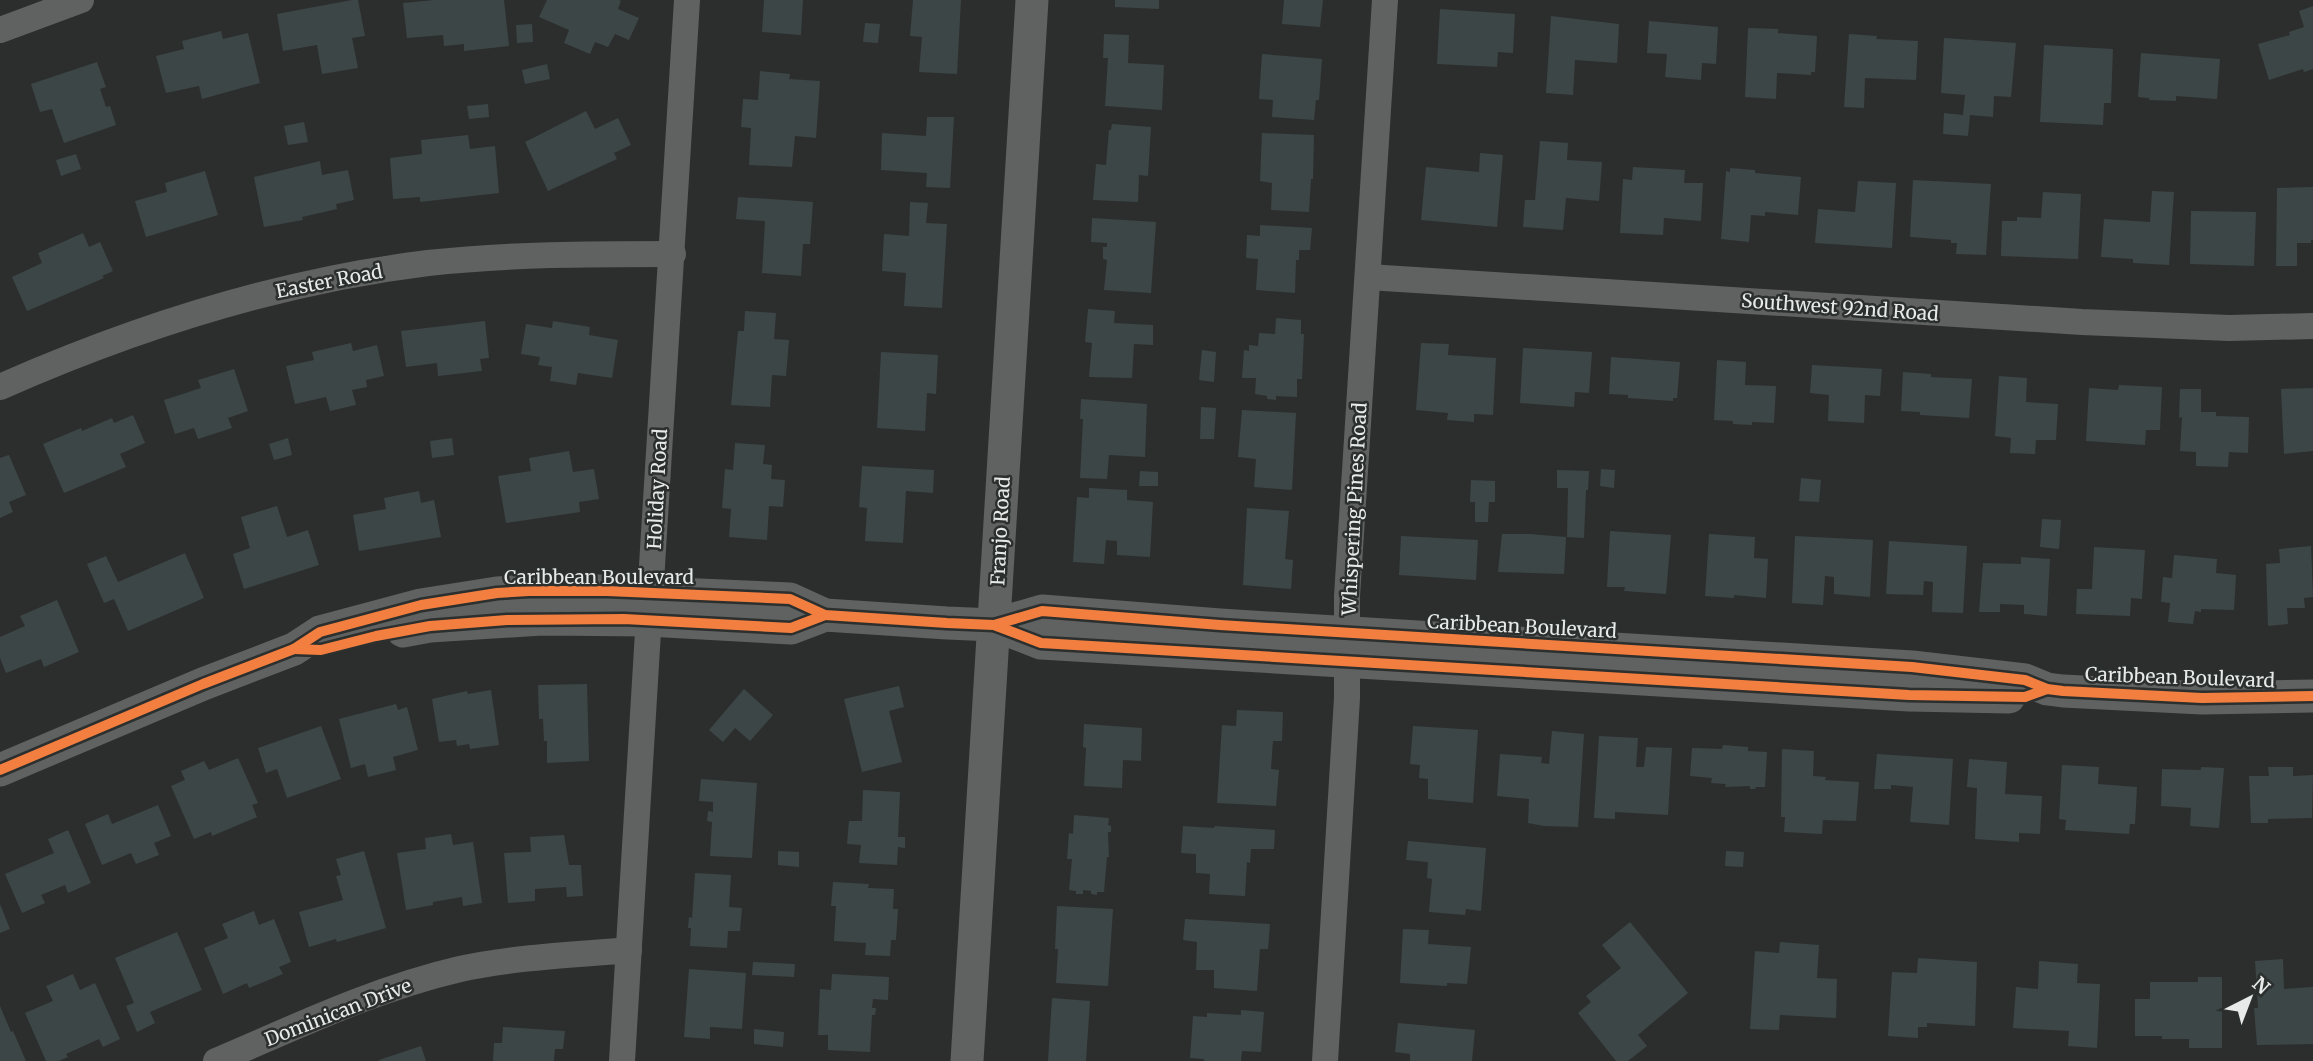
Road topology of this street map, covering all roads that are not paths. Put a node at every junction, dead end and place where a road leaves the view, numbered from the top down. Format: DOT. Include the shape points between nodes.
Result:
graph roads {
  1 [pos="81,0"];
  2 [pos="687,0"];
  3 [pos="1032,0"];
  4 [pos="1385,0"];
  5 [pos="24,9"];
  6 [pos="0,30"];
  7 [pos="673,254"];
  8 [pos="1368,277"];
  9 [pos="2313,326"];
  10 [pos="0,387"];
  11 [pos="650,606"];
  12 [pos="994,625"];
  13 [pos="1347,647"];
  14 [pos="2313,696"];
  15 [pos="0,770"];
  16 [pos="629,950"];
  17 [pos="216,1061"];
  18 [pos="622,1061"];
  19 [pos="967,1061"];
  20 [pos="1325,1061"];
  1 -- 5 [label="street"];
  2 -- 7 [label="street, Holiday Road"];
  3 -- 12 [label="street, Franjo Road"];
  4 -- 8 [label="street, Whispering Pines Road"];
  5 -- 6 [label="street"];
  7 -- 10 [label="street, Easter Road" via="497,257 338,278 172,321"];
  7 -- 11 [label="street, Holiday Road"];
  8 -- 9 [label="street, Southwest 92nd Road" via="2082,322"];
  8 -- 13 [label="street, Whispering Pines Road"];
  11 -- 12 [label="street, Caribbean Boulevard" via="790,599 825,615"];
  11 -- 15 [label="street, Caribbean Boulevard" via="562,590 459,598 383,614 320,632 294,649"];
  11 -- 16 [label="street, Holiday Road"];
  12 -- 13 [label="street, Caribbean Boulevard" via="1041,643"];
  12 -- 19 [label="street, Franjo Road"];
  13 -- 14 [label="street, Caribbean Boulevard" via="1909,695 2025,697 2047,689 2214,698"];
  13 -- 20 [label="street, Whispering Pines Road"];
  16 -- 17 [label="street, Dominican Drive" via="484,964 438,975 373,994"];
  16 -- 18 [label="street, Holiday Road"];
}
